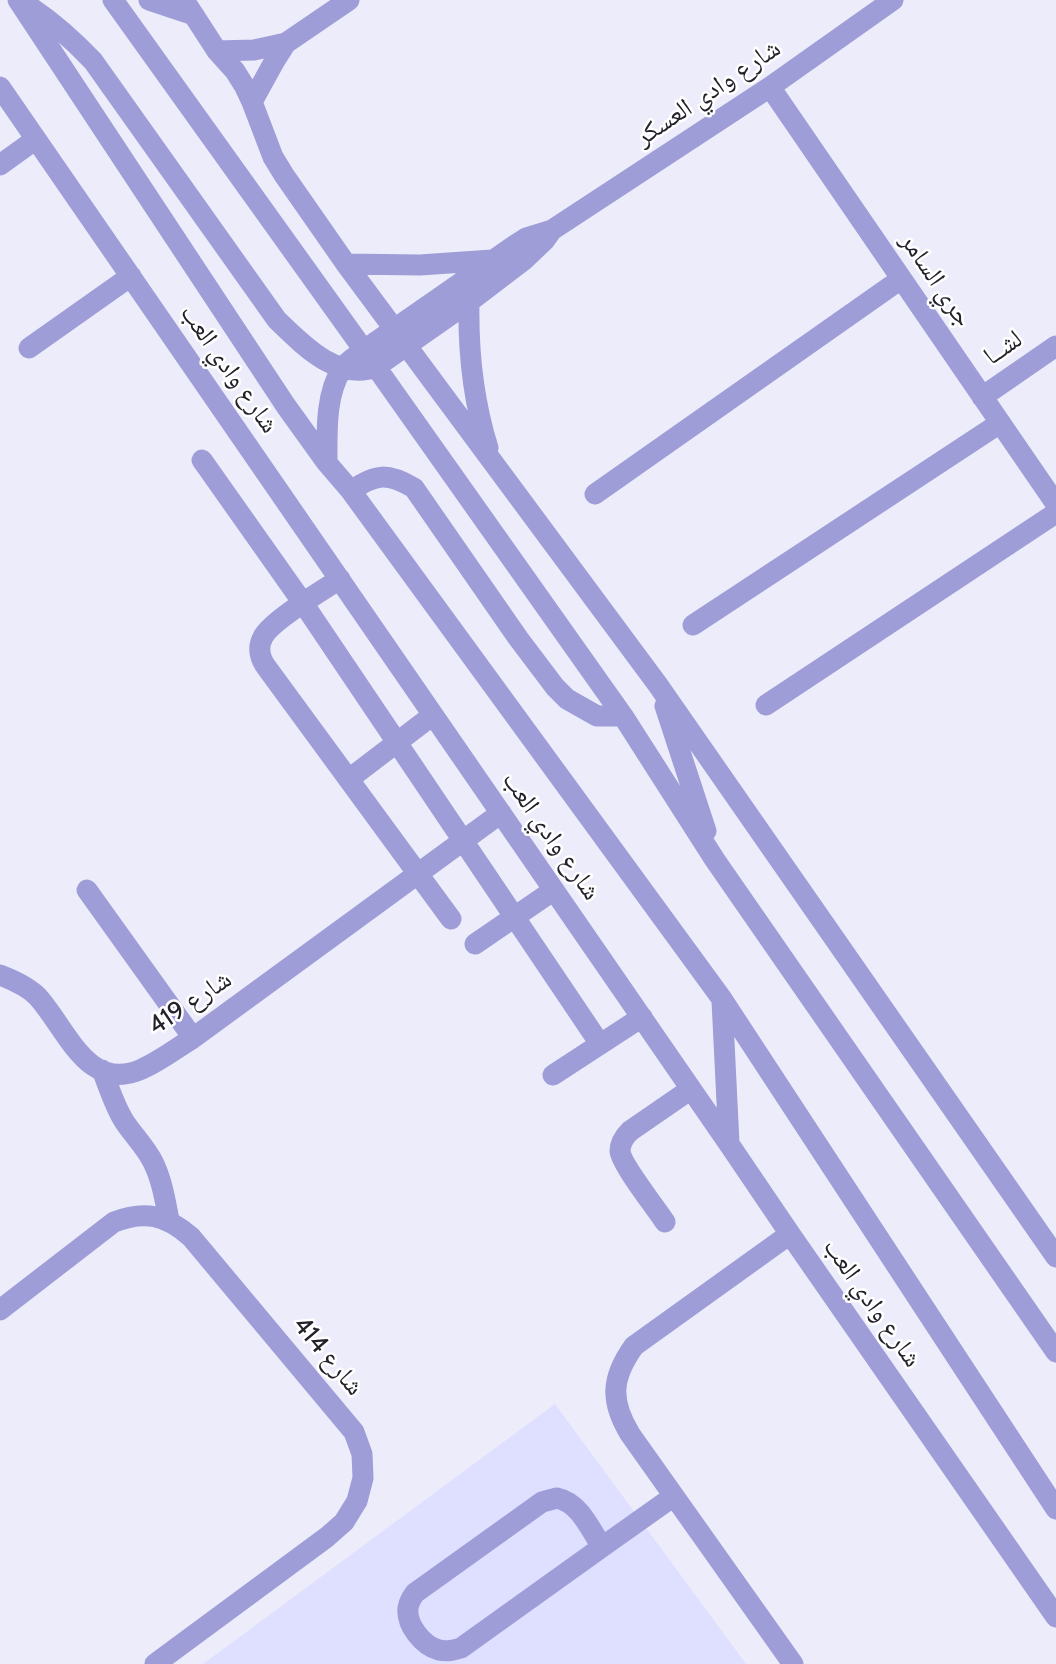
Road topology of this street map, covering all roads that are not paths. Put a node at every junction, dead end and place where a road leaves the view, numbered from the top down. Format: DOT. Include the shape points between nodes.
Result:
graph roads {
  1 [pos="19,0"];
  2 [pos="113,0"];
  3 [pos="149,0"];
  4 [pos="349,0"];
  5 [pos="893,0"];
  6 [pos="189,8"];
  7 [pos="286,43"];
  8 [pos="217,51"];
  9 [pos="0,87"];
  10 [pos="770,87"];
  11 [pos="253,102"];
  12 [pos="36,139"];
  13 [pos="0,165"];
  14 [pos="552,230"];
  15 [pos="494,259"];
  16 [pos="346,264"];
  17 [pos="131,276"];
  18 [pos="901,279"];
  19 [pos="469,302"];
  20 [pos="401,338"];
  21 [pos="1056,346"];
  22 [pos="29,348"];
  23 [pos="370,358"];
  24 [pos="342,369"];
  25 [pos="982,397"];
  26 [pos="1000,423"];
  27 [pos="202,460"];
  28 [pos="327,463"];
  29 [pos="494,465"];
  30 [pos="351,491"];
  31 [pos="595,494"];
  32 [pos="1056,504"];
  33 [pos="1056,513"];
  34 [pos="340,579"];
  35 [pos="303,603"];
  36 [pos="693,625"];
  37 [pos="658,685"];
  38 [pos="766,705"];
  39 [pos="433,715"];
  40 [pos="623,716"];
  41 [pos="397,742"];
  42 [pos="349,779"];
  43 [pos="501,813"];
  44 [pos="463,841"];
  45 [pos="715,860"];
  46 [pos="418,873"];
  47 [pos="87,890"];
  48 [pos="554,890"];
  49 [pos="515,917"];
  50 [pos="451,919"];
  51 [pos="475,944"];
  52 [pos="0,975"];
  53 [pos="722,999"];
  54 [pos="642,1017"];
  55 [pos="193,1038"];
  56 [pos="600,1044"];
  57 [pos="102,1070"];
  58 [pos="553,1075"];
  59 [pos="691,1088"];
  60 [pos="729,1144"];
  61 [pos="169,1220"];
  62 [pos="665,1222"];
  63 [pos="789,1234"];
  64 [pos="1056,1257"];
  65 [pos="0,1310"];
  66 [pos="1056,1353"];
  67 [pos="674,1496"];
  68 [pos="1056,1509"];
  69 [pos="602,1547"];
  70 [pos="1056,1617"];
  71 [pos="155,1664"];
  72 [pos="793,1664"];
  1 -- 24 [label="street" via="45,16 93,61 277,320"];
  1 -- 28 [label="street, شارع وادي العب"];
  2 -- 23 [label="street"];
  3 -- 6 [label="street"];
  4 -- 7 [label="street"];
  5 -- 10 [label="street, شارع وادي العسكر"];
  6 -- 8 [label="street"];
  7 -- 8 [label="street"];
  7 -- 11 [label="street"];
  8 -- 11 [label="street"];
  9 -- 12 [label="street, شارع وادي العب"];
  10 -- 14 [label="street, شارع وادي العسكر"];
  10 -- 18 [label="street, جري السامر"];
  11 -- 16 [label="street" via="278,166"];
  12 -- 13 [label="street"];
  12 -- 17 [label="street, شارع وادي العب"];
  14 -- 15 [label="street, شارع وادي العسكر" via="526,238"];
  14 -- 19 [label="street, شارع وادي العسكر" via="534,251"];
  15 -- 16 [label="street"];
  15 -- 20 [label="street, شارع وادي العسكر"];
  16 -- 20 [label="street"];
  17 -- 22 [label="street"];
  17 -- 34 [label="street, شارع وادي العب"];
  18 -- 25 [label="street, جري السامر"];
  18 -- 31 [label="street"];
  19 -- 20 [label="street, شارع وادي العسكر"];
  19 -- 29 [label="street" via="472,373"];
  20 -- 23 [label="street, شارع وادي العسكر"];
  20 -- 29 [label="street"];
  21 -- 25 [label="street, لشــا"];
  23 -- 24 [label="street, شارع وادي العسكر"];
  23 -- 40 [label="street"];
  24 -- 28 [label="street, شارع وادي العسكر" via="330,404"];
  25 -- 26 [label="street, جري السامر"];
  26 -- 32 [label="street, جري السامر"];
  26 -- 36 [label="street"];
  27 -- 35 [label="street"];
  28 -- 30 [label="street, شارع وادي العب"];
  29 -- 37 [label="street"];
  30 -- 40 [label="street" via="382,477 414,488 555,687 597,716"];
  30 -- 53 [label="street, شارع وادي العب"];
  33 -- 38 [label="street"];
  34 -- 35 [label="street"];
  34 -- 39 [label="street, شارع وادي العب"];
  35 -- 41 [label="street"];
  35 -- 42 [label="street" via="265,632 260,655"];
  37 -- 45 [label="street"];
  37 -- 64 [label="street"];
  39 -- 41 [label="street"];
  39 -- 43 [label="street, شارع وادي العب"];
  40 -- 45 [label="street"];
  41 -- 42 [label="street"];
  41 -- 44 [label="street"];
  42 -- 46 [label="street"];
  43 -- 44 [label="street, شارع 419"];
  43 -- 48 [label="street, شارع وادي العب"];
  44 -- 46 [label="street, شارع 419"];
  44 -- 49 [label="street"];
  45 -- 66 [label="street"];
  46 -- 50 [label="street"];
  46 -- 55 [label="street, شارع 419"];
  47 -- 55 [label="street"];
  48 -- 49 [label="street"];
  48 -- 54 [label="street, شارع وادي العب"];
  49 -- 51 [label="street"];
  49 -- 56 [label="street"];
  52 -- 57 [label="street" via="35,993 79,1054"];
  53 -- 60 [label="street"];
  53 -- 68 [label="street, شارع وادي العب"];
  54 -- 56 [label="street"];
  54 -- 59 [label="street, شارع وادي العب"];
  55 -- 57 [label="street, شارع 419" via="143,1069 129,1073"];
  56 -- 58 [label="street"];
  57 -- 61 [label="street" via="117,1109 153,1162"];
  59 -- 60 [label="street, شارع وادي العب"];
  59 -- 62 [label="street" via="625,1136 620,1149 623,1161"];
  60 -- 63 [label="street, شارع وادي العب"];
  61 -- 65 [label="street" via="141,1215 114,1222"];
  61 -- 71 [label="street, شارع 414" via="191,1237 354,1432 362,1454 363,1478 357,1501 344,1522"];
  63 -- 67 [label="street" via="649,1334 623,1362 616,1380 620,1418"];
  63 -- 70 [label="street, شارع وادي العب"];
  67 -- 69 [label="street"];
  67 -- 72 [label="street"];
  69 -- 69 [label="street" via="572,1504 557,1499 541,1502 415,1593 408,1607 410,1622 429,1646 450,1651 461,1648"];
}
